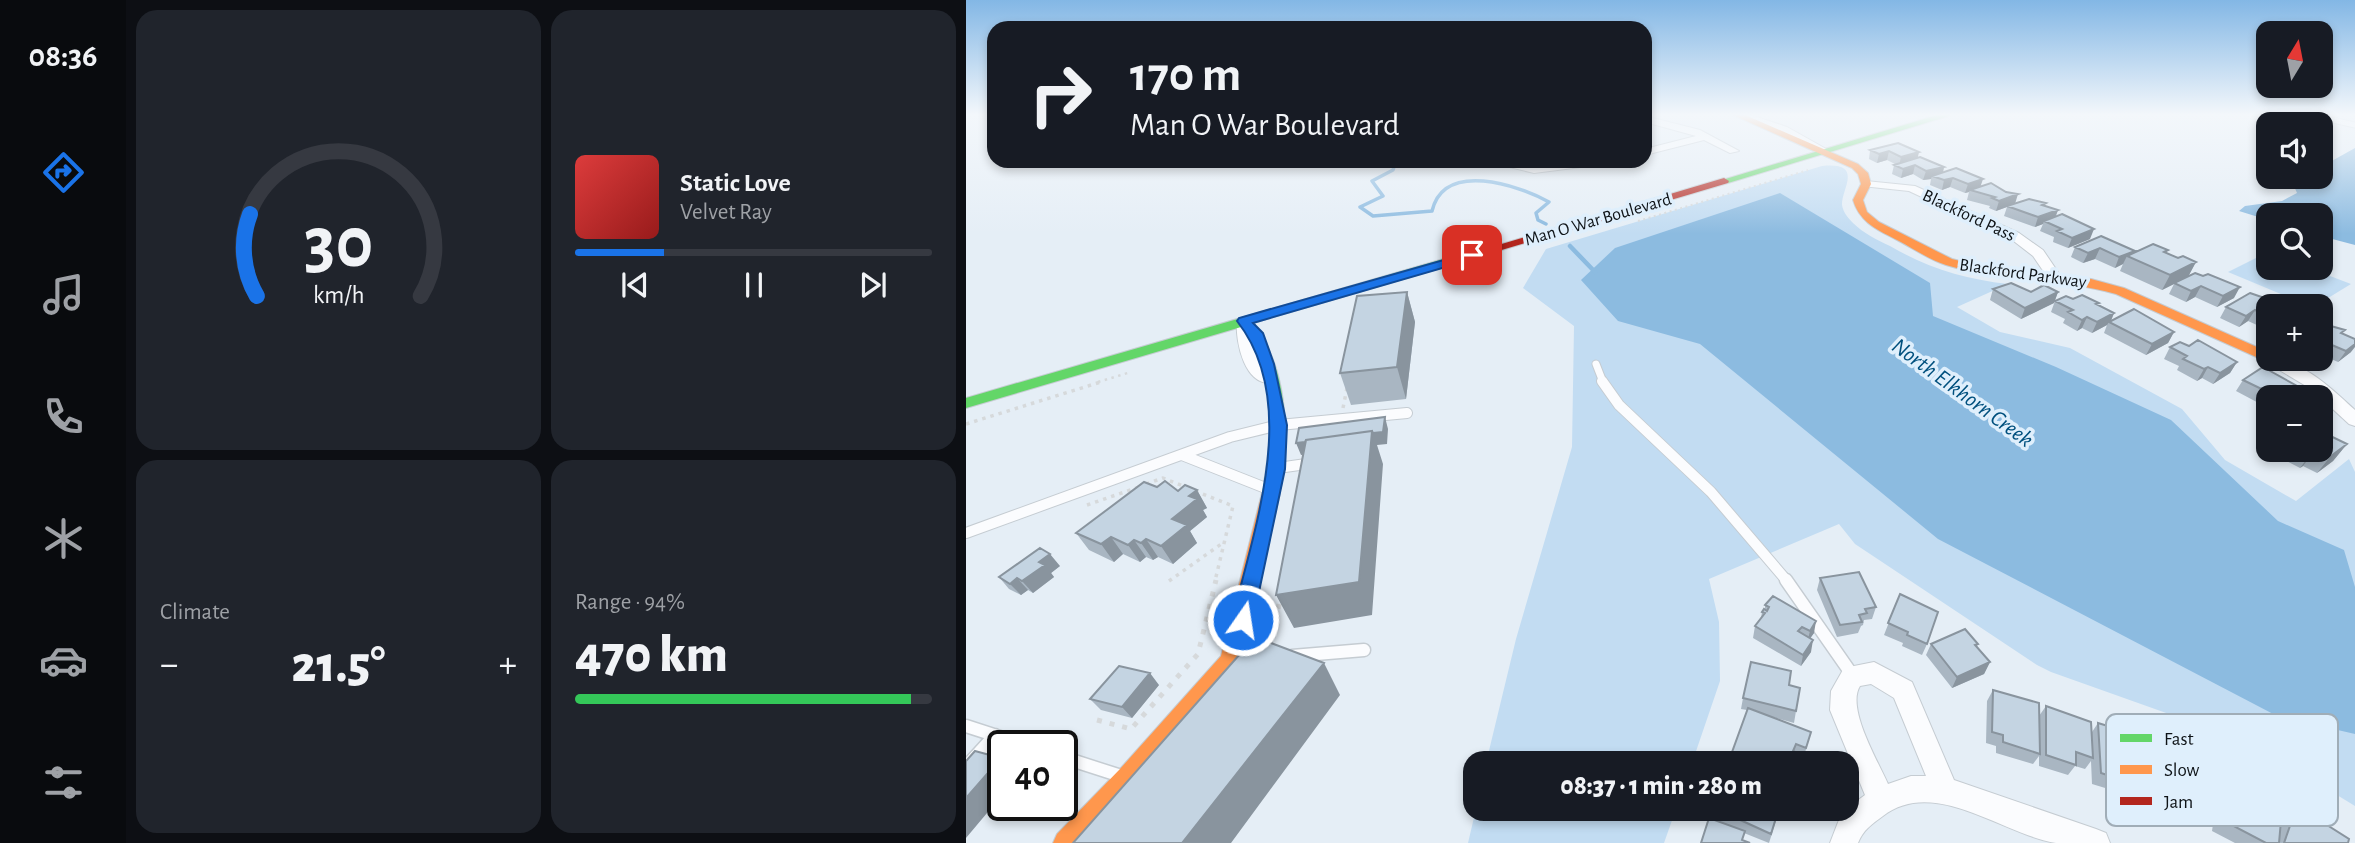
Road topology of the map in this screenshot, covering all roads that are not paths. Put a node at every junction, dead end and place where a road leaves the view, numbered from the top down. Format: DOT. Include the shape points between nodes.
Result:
graph roads {
  1 [pos="1818,154"];
  2 [pos="1831,154"];
  3 [pos="1524,168"];
  4 [pos="1550,168"];
  5 [pos="1866,184"];
  6 [pos="2055,278"];
  7 [pos="1244,321"];
  8 [pos="2256,352"];
  9 [pos="1595,364"];
  10 [pos="2297,371"];
  11 [pos="966,403"];
  12 [pos="1406,413"];
  13 [pos="2355,420"];
  14 [pos="1279,425"];
  15 [pos="1182,454"];
  16 [pos="1325,461"];
  17 [pos="1277,469"];
  18 [pos="1272,491"];
  19 [pos="966,533"];
  20 [pos="1364,650"];
  21 [pos="1281,657"];
  22 [pos="1853,676"];
  23 [pos="966,726"];
  24 [pos="987,733"];
  25 [pos="987,744"];
  26 [pos="1078,762"];
  27 [pos="966,767"];
  28 [pos="1129,778"];
  29 [pos="1945,790"];
  30 [pos="1881,800"];
  31 [pos="1066,843"];
  32 [pos="1844,843"];
  33 [pos="2096,843"];
  1 -- 7 [label="street, Man O War Boulevard"];
  2 -- 5 [label="street" via="1855,166"];
  3 -- 4 [label="street"];
  5 -- 6 [label="street, Blackford Pass" via="1919,191 2015,236 2038,253"];
  5 -- 6 [label="street, Blackford Parkway" via="1858,200 1862,213 1907,243 1948,262 1984,271"];
  6 -- 8 [label="street, Blackford Parkway" via="2120,291"];
  7 -- 11 [label="street, Man O War Boulevard"];
  7 -- 14 [label="street" via="1256,333 1267,364"];
  9 -- 22 [label="lane" via="1611,395 1686,465 1780,570"];
  10 -- 13 [label="street, Blackford Parkway"];
  12 -- 14 [label="lane"];
  14 -- 15 [label="lane"];
  14 -- 17 [label="street"];
  15 -- 18 [label="lane"];
  15 -- 19 [label="lane"];
  16 -- 17 [label="lane"];
  17 -- 18 [label="street"];
  18 -- 28 [label="street" via="1237,660"];
  20 -- 21 [label="lane"];
  22 -- 29 [label="street" via="1874,673 1903,690"];
  22 -- 30 [label="street" via="1843,691 1843,710"];
  23 -- 24 [label="lane"];
  25 -- 27 [label="lane"];
  26 -- 28 [label="lane"];
  28 -- 31 [label="street"];
  29 -- 30 [label="street" via="1911,790"];
  29 -- 33 [label="street"];
  30 -- 32 [label="street" via="1852,822"];
}
